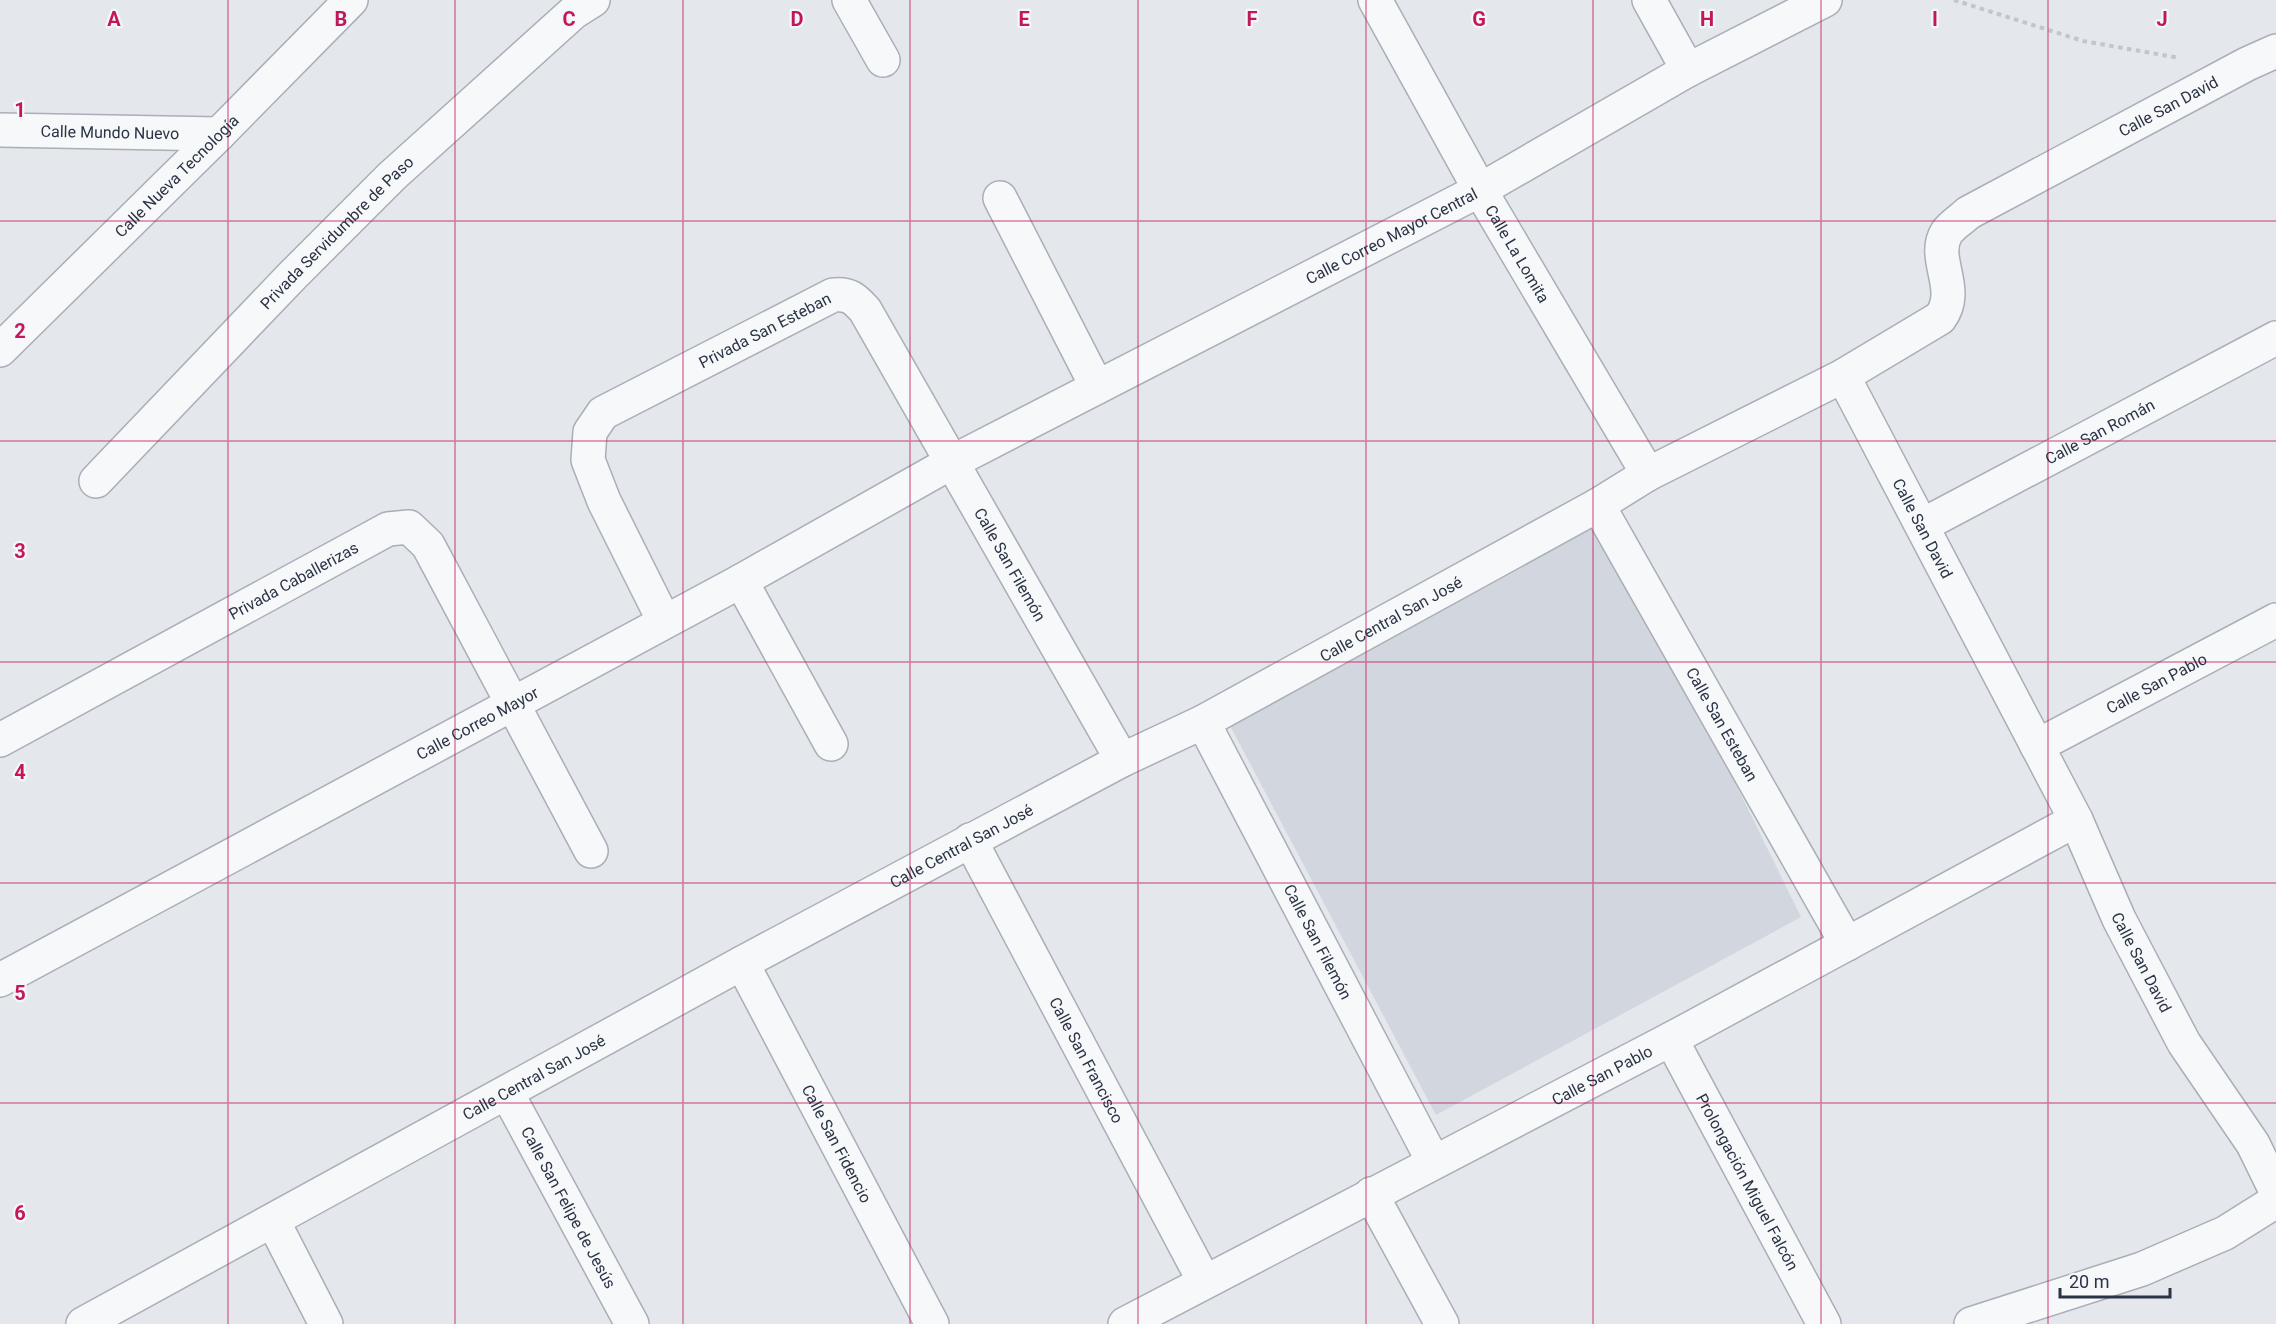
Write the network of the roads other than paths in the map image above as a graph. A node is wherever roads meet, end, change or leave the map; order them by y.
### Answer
1 (351, 0) edge
2 (594, 0) edge
3 (849, 0) edge
4 (1375, 0) edge
5 (1649, 0) edge
6 (1825, 0) edge
7 (2276, 51) edge
8 (883, 60) dead end
9 (1688, 70) junction
10 (0, 130) edge
11 (219, 134) junction
12 (1480, 190) junction
13 (1000, 198) dead end
14 (2276, 338) edge
15 (0, 350) edge
16 (1843, 376) junction
17 (1097, 387) junction
18 (952, 462) junction
19 (1648, 474) junction
20 (96, 481) dead end
21 (1598, 505) junction
22 (1923, 525) junction
23 (741, 581) junction
24 (2276, 620) edge
25 (664, 621) junction
26 (512, 704) junction
27 (1203, 722) junction
28 (0, 740) edge
29 (831, 744) dead end
30 (2037, 746) junction
31 (1122, 760) junction
32 (2076, 820) junction
33 (970, 840) junction
34 (591, 851) dead end
35 (1846, 944) junction
36 (742, 963) junction
37 (0, 980) edge
38 (1671, 1039) junction
39 (507, 1093) junction
40 (1433, 1161) junction
41 (2276, 1191) edge
42 (1371, 1194) junction
43 (2276, 1201) edge
44 (273, 1221) junction
45 (1204, 1281) junction
46 (83, 1324) edge
47 (326, 1324) edge
48 (632, 1324) edge
49 (932, 1324) edge
50 (1125, 1324) edge
51 (1442, 1324) edge
52 (1824, 1324) edge
53 (1971, 1324) edge

1 - 11 street, Calle Nueva Tecnología
2 - 20 street, Privada Servidumbre de Paso
3 - 8 street
4 - 12 street, Calle La Lomita
5 - 9 street
6 - 9 street, Calle Correo Mayor Central
7 - 16 street, Calle San David
9 - 12 street, Calle Correo Mayor Central
10 - 11 street, Calle Mundo Nuevo
11 - 15 street, Calle Nueva Tecnología
12 - 17 street, Calle Correo Mayor Central
12 - 19 street, Calle La Lomita
13 - 17 street
14 - 22 street, Calle San Román
16 - 19 street, Calle Central San José
16 - 22 street, Calle San David
17 - 18 street, Calle Correo Mayor Central
18 - 23 street, Calle Correo Mayor
18 - 25 street, Privada San Esteban
18 - 31 street, Calle San Filemón
19 - 21 street, Calle Central San José
21 - 27 street, Calle Central San José
21 - 35 street, Calle San Esteban
22 - 30 street, Calle San David
23 - 25 street, Calle Correo Mayor
23 - 29 street
24 - 30 street, Calle San Pablo
25 - 26 street, Calle Correo Mayor
26 - 28 street, Privada Caballerizas
26 - 34 street, Privada Caballerizas
26 - 37 street, Calle Correo Mayor
27 - 31 street, Calle Central San José
27 - 40 street, Calle San Filemón
30 - 32 street, Calle San David
31 - 33 street, Calle Central San José
32 - 35 street, Calle San Pablo
32 - 41 street, Calle San David
33 - 36 street, Calle Central San José
33 - 45 street, Calle San Francisco
35 - 38 street, Calle San Pablo
36 - 39 street, Calle Central San José
36 - 49 street, Calle San Fidencio
38 - 40 street, Calle San Pablo
38 - 52 street, Prolongación Miguel Falcón
39 - 44 street, Calle Central San José
39 - 48 street, Calle San Felipe de Jesús
40 - 42 street, Calle San Pablo
42 - 45 street, Calle San Pablo
42 - 51 street
43 - 53 street
44 - 46 street, Calle Central San José
44 - 47 street
45 - 50 street, Calle San Pablo

